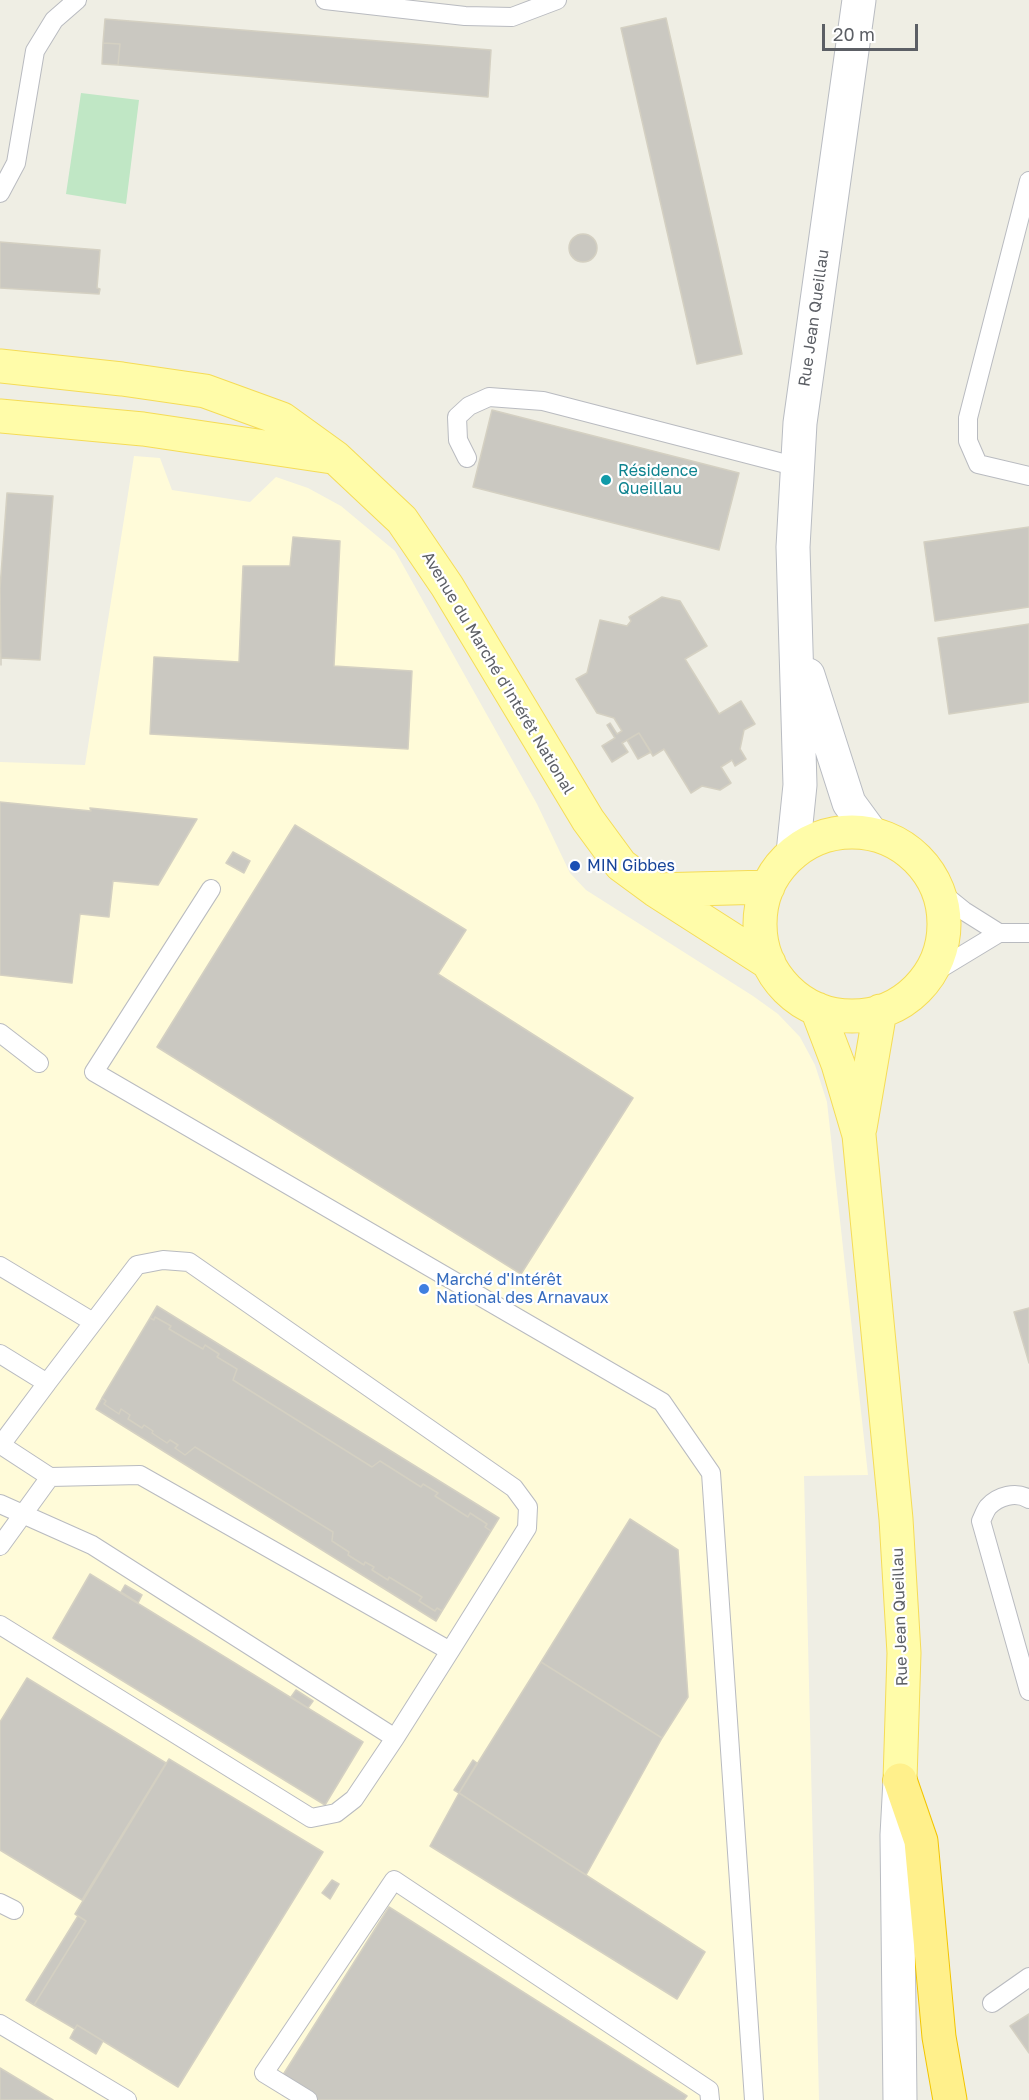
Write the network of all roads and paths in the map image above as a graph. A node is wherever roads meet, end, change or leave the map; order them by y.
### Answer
1 (77, 0) edge
2 (325, 0) edge
3 (557, 0) edge
4 (852, 2) edge
5 (1029, 182) edge
6 (0, 193) edge
7 (0, 366) edge
8 (0, 416) edge
9 (336, 458) junction
10 (467, 458) dead end
11 (798, 466) junction
12 (1029, 476) edge
13 (797, 639) junction
14 (871, 833) junction
15 (793, 853) junction
16 (768, 887) junction
17 (211, 889) dead end
18 (655, 890) junction
19 (938, 890) junction
20 (999, 933) junction
21 (1029, 933) edge
22 (769, 963) junction
23 (928, 976) junction
24 (817, 1009) junction
25 (880, 1011) junction
26 (0, 1033) edge
27 (39, 1063) dead end
28 (859, 1135) junction
29 (0, 1266) edge
30 (93, 1322) junction
31 (0, 1354) edge
32 (47, 1383) junction
33 (0, 1446) edge
34 (50, 1477) junction
35 (1029, 1499) edge
36 (0, 1504) edge
37 (22, 1514) junction
38 (0, 1546) edge
39 (0, 1625) edge
40 (450, 1651) junction
41 (1029, 1691) edge
42 (395, 1738) junction
43 (900, 1780) junction
44 (1029, 1977) edge
45 (992, 2003) dead end
46 (0, 2024) edge
47 (127, 2100) edge
48 (308, 2100) edge
49 (710, 2100) edge
50 (754, 2100) edge
51 (900, 2100) edge
52 (950, 2100) edge

1 - 6 lane
2 - 3 lane
4 - 11 main road, Rue Jean Queillau
5 - 12 lane
7 - 9 main road, Avenue du Marché d'Intérêt National
8 - 9 main road
9 - 18 main road, Avenue du Marché d'Intérêt National
10 - 11 lane
11 - 13 main road, Rue Jean Queillau
13 - 14 main road, Rue Jean Queillau
13 - 15 main road, Rue Jean Queillau
14 - 15 main road
14 - 19 main road
15 - 16 main road
16 - 18 main road
16 - 22 main road
17 - 50 lane
18 - 22 main road, Avenue du Marché d'Intérêt National
19 - 20 lane
19 - 23 main road
20 - 21 lane
20 - 23 lane
22 - 24 main road
23 - 25 main road
24 - 25 main road
24 - 28 main road, Rue Jean Queillau
25 - 28 main road, Rue Jean Queillau
26 - 27 lane
28 - 43 main road, Rue Jean Queillau
29 - 30 lane
30 - 32 lane
30 - 40 lane
31 - 32 lane
32 - 33 lane
33 - 34 lane
34 - 37 lane
34 - 40 lane
35 - 41 lane
36 - 37 lane
37 - 38 lane
37 - 42 lane
39 - 42 lane
40 - 42 lane
43 - 51 main road, Rue Jean Queillau
43 - 52 highway
44 - 45 lane
46 - 47 lane
48 - 49 lane

